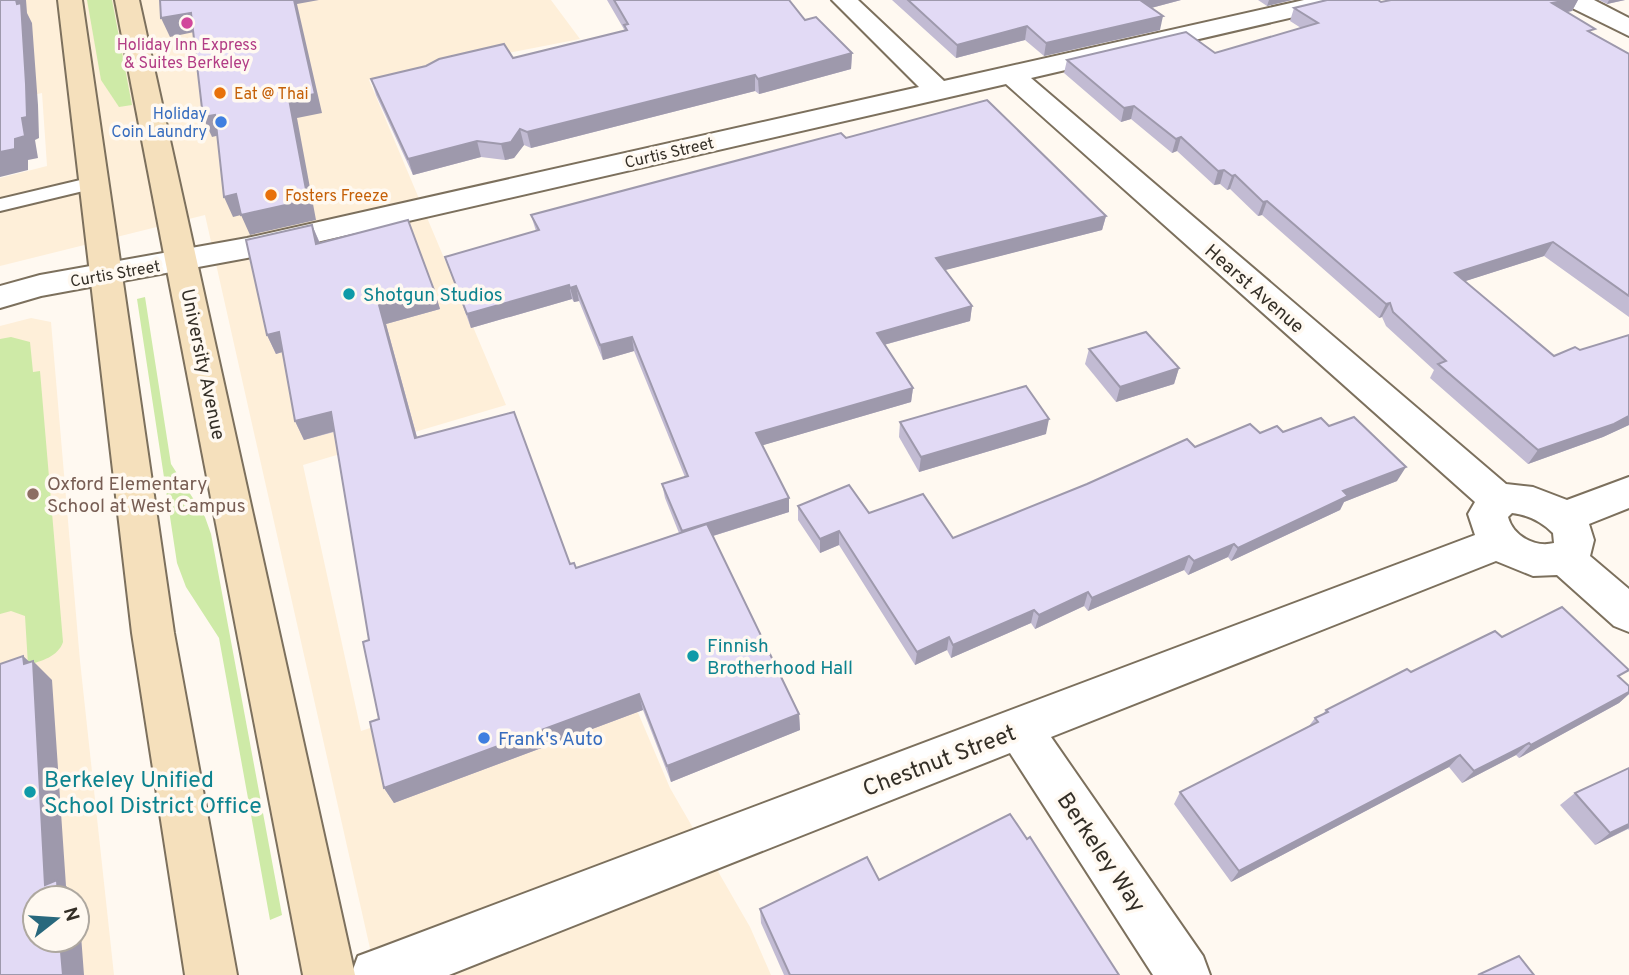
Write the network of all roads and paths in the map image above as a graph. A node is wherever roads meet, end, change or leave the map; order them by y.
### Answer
1 (69, 0) edge
2 (127, 0) edge
3 (844, 0) edge
4 (1337, 0) edge
5 (1575, 0) edge
6 (1629, 28) edge
7 (1012, 75) junction
8 (939, 91) junction
9 (93, 183) junction
10 (0, 205) edge
11 (182, 261) junction
12 (105, 276) junction
13 (0, 297) edge
14 (1629, 492) edge
15 (1563, 517) junction
16 (1500, 521) junction
17 (1565, 558) junction
18 (1629, 614) edge
19 (1020, 729) junction
20 (211, 975) edge
21 (329, 975) edge
22 (377, 975) edge
23 (1184, 975) edge

1 - 9 main road
2 - 11 main road, University Avenue
3 - 8 street
4 - 7 street, Curtis Street
5 - 6 street
7 - 8 street, Curtis Street
7 - 16 street, Hearst Avenue
8 - 11 street, Curtis Street
9 - 10 lane
9 - 12 main road
11 - 12 street, Curtis Street
11 - 21 main road, University Avenue
12 - 13 street, Curtis Street
12 - 20 main road
14 - 15 street
15 - 16 street
15 - 17 street
16 - 17 street
16 - 19 street, Chestnut Street
17 - 18 street
19 - 22 street, Chestnut Street
19 - 23 street, Berkeley Way

